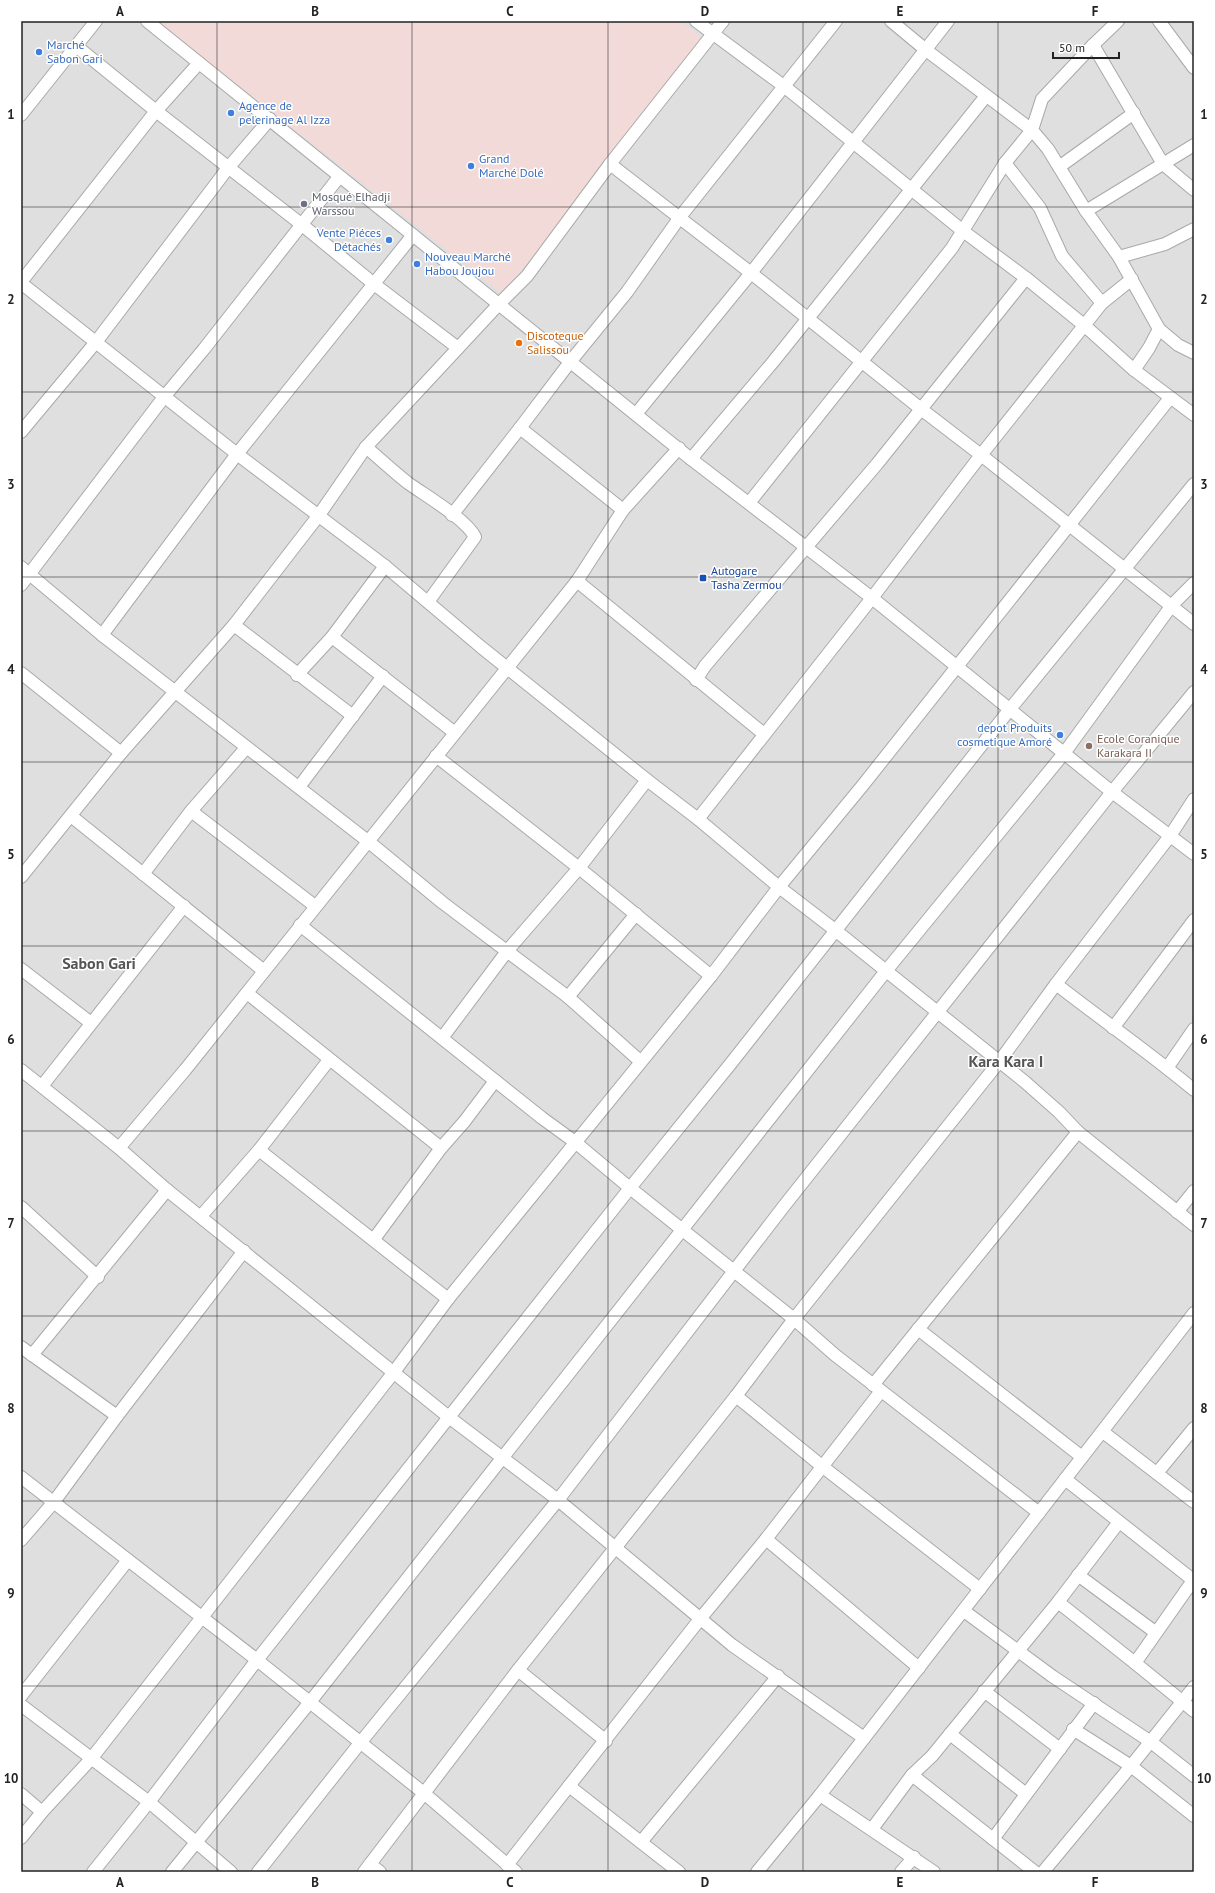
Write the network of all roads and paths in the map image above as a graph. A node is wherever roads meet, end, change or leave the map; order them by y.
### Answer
1 (96, 21) edge
2 (147, 21) edge
3 (696, 21) edge
4 (723, 21) edge
5 (836, 21) edge
6 (891, 21) edge
7 (948, 21) edge
8 (1118, 21) edge
9 (1159, 21) edge
10 (713, 34) junction
11 (1093, 45) junction
12 (76, 46) junction
13 (926, 50) junction
14 (199, 63) junction
15 (1194, 68) edge
16 (785, 87) junction
17 (986, 96) junction
18 (156, 112) junction
19 (1134, 113) junction
20 (21, 115) edge
21 (270, 119) junction
22 (1032, 130) junction
23 (854, 142) junction
24 (1194, 145) edge
25 (1005, 163) junction
26 (610, 164) junction
27 (1163, 164) junction
28 (1059, 167) junction
29 (228, 168) junction
30 (338, 177) junction
31 (911, 189) junction
32 (1194, 190) edge
33 (1086, 211) junction
34 (680, 217) junction
35 (301, 224) junction
36 (1194, 229) edge
37 (963, 231) junction
38 (413, 235) junction
39 (1119, 257) junction
40 (751, 273) junction
41 (1026, 278) junction
42 (1132, 279) junction
43 (21, 282) edge
44 (374, 284) junction
45 (1102, 303) junction
46 (498, 304) junction
47 (808, 318) junction
48 (1085, 326) junction
49 (1159, 329) junction
50 (96, 342) junction
51 (458, 348) junction
52 (1194, 353) edge
53 (570, 362) junction
54 (862, 362) junction
55 (1134, 370) junction
56 (164, 397) junction
57 (1170, 398) junction
58 (921, 410) junction
59 (636, 414) junction
60 (1194, 415) edge
61 (520, 428) junction
62 (21, 432) edge
63 (366, 447) junction
64 (679, 448) junction
65 (237, 454) junction
66 (981, 455) junction
67 (691, 458) junction
68 (1194, 484) edge
69 (749, 503) junction
70 (623, 510) junction
71 (319, 515) junction
72 (452, 515) junction
73 (1070, 526) junction
74 (806, 549) junction
75 (385, 566) junction
76 (1125, 568) junction
77 (26, 571) edge
78 (577, 581) junction
79 (1194, 582) edge
80 (21, 585) edge
81 (872, 598) junction
82 (428, 602) junction
83 (1172, 606) junction
84 (1194, 624) edge
85 (234, 625) junction
86 (102, 635) junction
87 (332, 638) junction
88 (957, 666) junction
89 (507, 668) junction
90 (21, 673) edge
91 (297, 675) junction
92 (383, 676) junction
93 (696, 680) junction
94 (176, 691) junction
95 (1194, 692) edge
96 (1010, 708) junction
97 (353, 716) junction
98 (455, 733) junction
99 (764, 734) junction
100 (246, 748) junction
101 (1065, 752) junction
102 (121, 753) junction
103 (436, 756) junction
104 (647, 780) junction
105 (299, 788) junction
106 (1112, 792) junction
107 (1194, 799) edge
108 (191, 811) junction
109 (71, 816) junction
110 (698, 819) junction
111 (1170, 836) junction
112 (369, 842) junction
113 (1194, 854) edge
114 (579, 868) junction
115 (143, 874) junction
116 (21, 877) edge
117 (778, 887) junction
118 (184, 906) junction
119 (315, 906) junction
120 (636, 914) junction
121 (1194, 920) edge
122 (300, 925) junction
123 (835, 930) junction
124 (508, 950) junction
125 (21, 969) edge
126 (264, 971) junction
127 (886, 971) junction
128 (711, 976) junction
129 (1056, 984) junction
130 (247, 993) junction
131 (568, 997) junction
132 (939, 1013) junction
133 (91, 1023) junction
134 (1113, 1028) junction
135 (1194, 1029) edge
136 (442, 1038) junction
137 (329, 1060) junction
138 (640, 1061) junction
139 (999, 1062) junction
140 (1168, 1068) junction
141 (21, 1070) edge
142 (495, 1081) junction
143 (42, 1086) junction
144 (1194, 1090) edge
145 (1078, 1132) junction
146 (575, 1142) junction
147 (119, 1148) junction
148 (441, 1148) junction
149 (259, 1150) junction
150 (630, 1188) junction
151 (168, 1190) junction
152 (1194, 1191) edge
153 (21, 1207) edge
154 (1177, 1212) junction
155 (201, 1216) junction
156 (1194, 1225) edge
157 (682, 1230) junction
158 (374, 1239) junction
159 (244, 1251) junction
160 (734, 1271) junction
161 (98, 1276) junction
162 (448, 1299) junction
163 (1194, 1313) edge
164 (794, 1319) junction
165 (918, 1329) junction
166 (21, 1347) edge
167 (32, 1355) junction
168 (394, 1372) junction
169 (877, 1388) junction
170 (736, 1396) junction
171 (117, 1416) junction
172 (450, 1418) junction
173 (1194, 1428) edge
174 (1103, 1432) junction
175 (1082, 1457) junction
176 (501, 1458) junction
177 (823, 1467) junction
178 (1157, 1473) junction
179 (21, 1477) edge
180 (1065, 1479) junction
181 (558, 1500) junction
182 (1194, 1502) edge
183 (53, 1503) junction
184 (1039, 1513) junction
185 (1119, 1522) junction
186 (766, 1539) junction
187 (21, 1540) edge
188 (614, 1548) junction
189 (128, 1560) junction
190 (1078, 1575) junction
191 (1194, 1580) edge
192 (980, 1589) junction
193 (1058, 1602) junction
194 (964, 1611) junction
195 (202, 1617) junction
196 (700, 1619) junction
197 (1155, 1632) junction
198 (1018, 1650) junction
199 (257, 1660) junction
200 (1135, 1663) junction
201 (919, 1668) junction
202 (518, 1670) junction
203 (778, 1676) junction
204 (1194, 1687) edge
205 (984, 1691) junction
206 (21, 1696) edge
207 (310, 1702) junction
208 (1182, 1702) junction
209 (1094, 1703) junction
210 (21, 1705) edge
211 (1194, 1711) edge
212 (1073, 1729) junction
213 (950, 1734) junction
214 (864, 1738) junction
215 (606, 1741) junction
216 (1151, 1742) junction
217 (360, 1743) junction
218 (1060, 1749) junction
219 (91, 1759) junction
220 (1131, 1766) junction
221 (912, 1775) junction
222 (1194, 1776) edge
223 (569, 1786) junction
224 (21, 1794) edge
225 (425, 1794) junction
226 (1026, 1794) junction
227 (820, 1795) junction
228 (149, 1802) junction
229 (42, 1812) junction
230 (1194, 1816) edge
231 (872, 1829) junction
232 (21, 1838) edge
233 (993, 1839) junction
234 (197, 1841) junction
235 (641, 1842) junction
236 (914, 1857) junction
237 (367, 1868) edge
238 (511, 1869) edge
239 (92, 1872) edge
240 (172, 1872) edge
241 (231, 1872) edge
242 (258, 1872) edge
243 (380, 1872) edge
244 (679, 1872) edge
245 (757, 1872) edge
246 (902, 1872) edge
247 (934, 1872) edge
248 (1035, 1872) edge
249 (1044, 1872) edge

1 - 12 street
2 - 14 street
3 - 10 street
4 - 10 street
5 - 16 street
6 - 13 street
7 - 13 street
8 - 11 street
9 - 15 street
10 - 16 street
10 - 26 street
11 - 19 street
11 - 22 street
12 - 18 street
12 - 20 street
13 - 17 street
13 - 23 street
14 - 18 street
14 - 21 street
16 - 23 street
16 - 34 street
17 - 22 street
17 - 31 street
18 - 29 street
18 - 43 street
19 - 27 street
19 - 28 street
21 - 29 street
21 - 30 street
22 - 25 street
22 - 28 street
23 - 31 street
23 - 40 street
24 - 27 street
25 - 37 street
25 - 45 street
26 - 34 street
26 - 46 street
27 - 32 street
27 - 33 street
28 - 33 street
29 - 35 street
29 - 50 street
30 - 35 street
30 - 38 street
31 - 37 street
31 - 47 street
33 - 39 street
34 - 40 street
34 - 53 street
35 - 44 street
35 - 56 street
36 - 39 street
37 - 41 street
37 - 54 street
38 - 44 street
38 - 46 street
39 - 42 street
40 - 47 street
40 - 59 street
41 - 48 street
41 - 58 street
42 - 45 street
42 - 49 street
43 - 50 street
44 - 51 street
44 - 65 street
45 - 48 street
46 - 51 street
46 - 53 street
47 - 54 street
47 - 67 street
48 - 55 street
48 - 66 street
49 - 52 street
49 - 55 street
50 - 56 street
50 - 62 street
51 - 63 street
53 - 59 street
53 - 61 street
54 - 58 street
54 - 69 street
55 - 57 street
56 - 65 street
56 - 77 street
57 - 60 street
57 - 73 street
58 - 66 street
58 - 74 street
59 - 64 street
61 - 70 street
61 - 72 street
63 - 71 street
63 - 72 street
64 - 67 street
64 - 70 street
65 - 71 street
65 - 86 street
66 - 73 street
66 - 81 street
67 - 69 street
68 - 76 street
69 - 74 street
70 - 78 street
71 - 75 street
71 - 85 street
72 - 82 street
73 - 76 street
73 - 88 street
74 - 81 street
74 - 93 street
75 - 82 street
75 - 87 street
76 - 83 street
76 - 96 street
77 - 80 street
77 - 86 street
78 - 89 street
78 - 93 street
79 - 83 street
81 - 88 street
81 - 99 street
82 - 89 street
83 - 84 street
83 - 101 street
85 - 91 street
85 - 94 street
86 - 94 street
87 - 91 street
87 - 92 street
88 - 96 street
88 - 117 street
89 - 98 street
89 - 104 street
90 - 102 street
91 - 97 street
92 - 97 street
92 - 98 street
93 - 99 street
94 - 100 street
94 - 102 street
95 - 106 street
96 - 101 street
96 - 123 street
97 - 105 street
98 - 103 street
99 - 110 street
100 - 105 street
100 - 108 street
101 - 106 street
101 - 127 street
102 - 109 street
103 - 112 street
103 - 114 street
104 - 110 street
104 - 114 street
105 - 112 street
106 - 111 street
106 - 132 street
107 - 111 street
108 - 115 street
108 - 119 street
109 - 115 street
109 - 116 street
110 - 117 street
111 - 113 street
111 - 129 street
112 - 119 street
112 - 124 street
114 - 120 street
114 - 124 street
115 - 118 street
117 - 123 street
117 - 128 street
118 - 126 street
118 - 133 street
119 - 122 street
120 - 128 street
120 - 131 street
121 - 134 street
122 - 126 street
122 - 136 street
123 - 127 street
123 - 150 street
124 - 131 street
124 - 136 street
125 - 133 street
126 - 130 street
127 - 132 street
127 - 157 street
128 - 138 street
129 - 134 street
129 - 139 street
130 - 137 street
130 - 147 street
131 - 138 street
132 - 139 street
132 - 160 street
133 - 143 street
134 - 140 street
135 - 140 street
136 - 142 street
137 - 148 street
137 - 149 street
138 - 146 street
139 - 145 street
139 - 164 street
140 - 144 street
141 - 143 street
142 - 146 street
142 - 148 street
143 - 147 street
145 - 154 street
145 - 165 street
146 - 150 street
146 - 162 street
147 - 151 street
148 - 158 street
149 - 155 street
149 - 158 street
150 - 157 street
150 - 172 street
151 - 155 street
151 - 161 street
152 - 154 street
153 - 161 street
154 - 156 street
155 - 159 street
157 - 160 street
157 - 176 street
158 - 162 street
159 - 168 street
159 - 171 street
160 - 164 street
160 - 181 street
161 - 167 street
162 - 168 street
163 - 174 street
164 - 169 street
164 - 170 street
165 - 169 street
165 - 175 street
166 - 167 street
167 - 171 street
168 - 172 street
168 - 195 street
169 - 177 street
169 - 184 street
170 - 177 street
170 - 188 street
171 - 183 street
172 - 176 street
172 - 199 street
173 - 178 street
174 - 175 street
174 - 178 street
175 - 180 street
176 - 181 street
176 - 207 street
177 - 186 street
177 - 192 street
178 - 182 street
179 - 183 street
180 - 184 street
180 - 185 street
181 - 188 street
181 - 217 street
183 - 187 street
183 - 189 street
184 - 192 street
185 - 190 street
185 - 191 street
186 - 196 street
186 - 201 street
188 - 196 street
188 - 202 street
189 - 195 street
189 - 206 street
190 - 193 street
190 - 197 street
191 - 197 street
192 - 194 street
193 - 198 street
193 - 200 street
194 - 198 street
194 - 201 street
195 - 199 street
195 - 219 street
196 - 203 street
196 - 215 street
197 - 200 street
198 - 205 street
198 - 209 street
199 - 207 street
199 - 228 street
200 - 208 street
201 - 214 street
202 - 215 street
202 - 225 street
203 - 214 street
203 - 235 street
204 - 208 street
205 - 213 street
205 - 218 street
207 - 217 street
207 - 234 street
208 - 211 street
208 - 216 street
209 - 212 street
209 - 216 street
210 - 219 street
212 - 218 street
212 - 220 street
213 - 221 street
213 - 226 street
214 - 227 street
215 - 223 street
216 - 220 street
216 - 222 street
217 - 225 street
217 - 242 street
218 - 226 street
219 - 228 street
219 - 229 street
220 - 230 street
220 - 249 street
221 - 231 street
221 - 233 street
223 - 235 street
223 - 238 street
224 - 229 street
225 - 237 street
225 - 238 street
226 - 233 street
227 - 231 street
227 - 245 street
228 - 234 street
228 - 239 street
229 - 232 street
231 - 236 street
233 - 248 street
234 - 240 street
234 - 241 street
235 - 244 street
236 - 246 street
236 - 247 street
237 - 243 street

